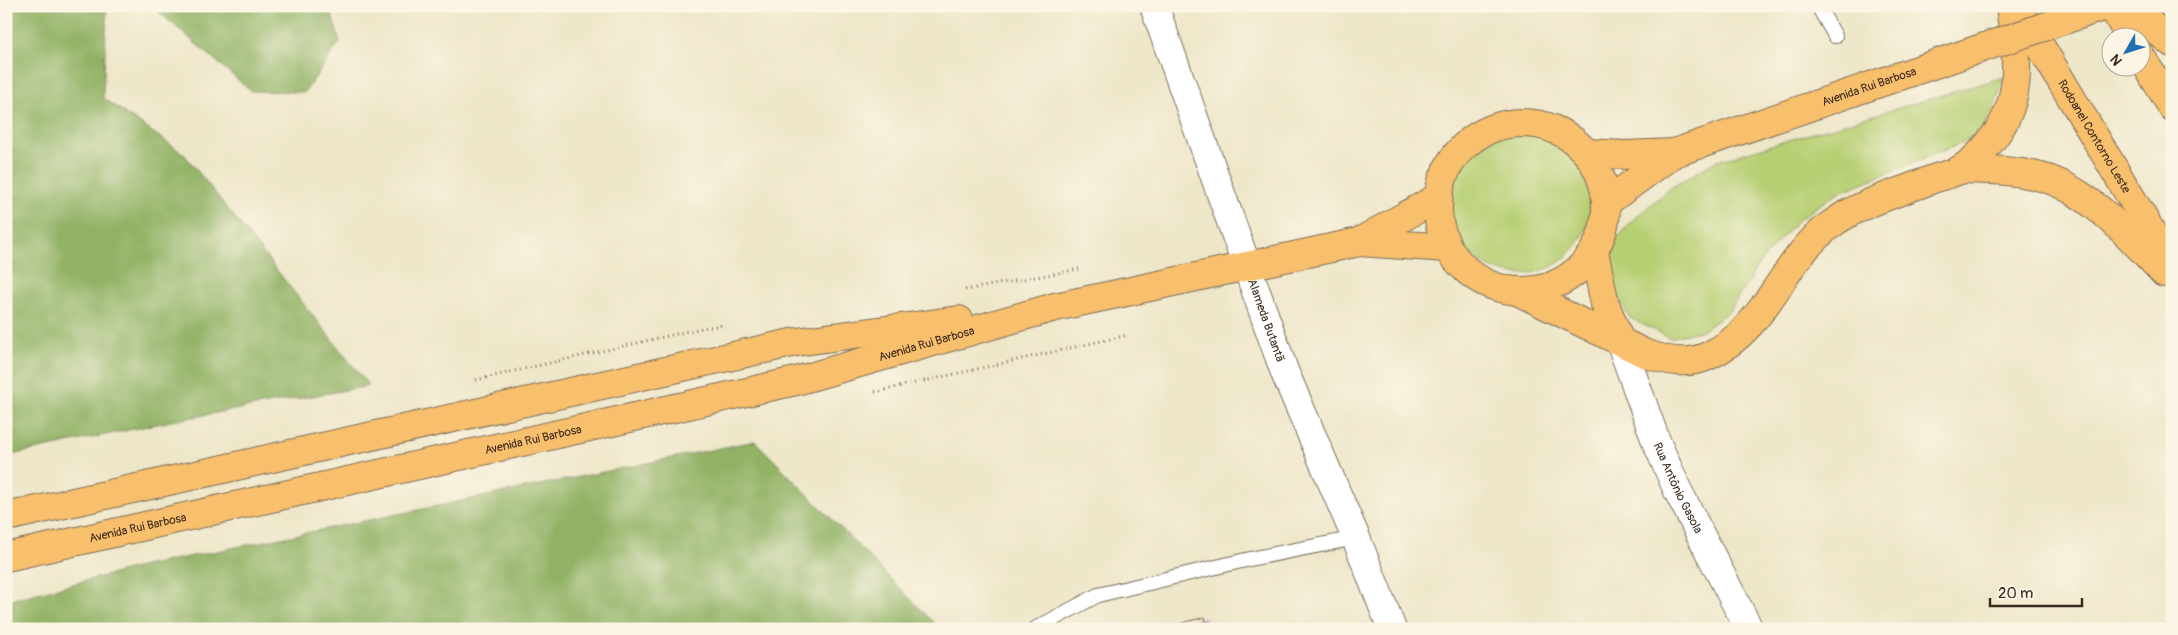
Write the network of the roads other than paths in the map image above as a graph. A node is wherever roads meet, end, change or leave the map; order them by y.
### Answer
1 (1154, 6) edge
2 (1818, 6) edge
3 (2010, 6) edge
4 (2017, 6) edge
5 (2105, 6) edge
6 (2112, 6) edge
7 (2135, 6) edge
8 (2124, 28) edge
9 (1835, 36) dead end
10 (2172, 43) edge
11 (2150, 71) edge
12 (2172, 107) edge
13 (1588, 153) junction
14 (1674, 153) junction
15 (1961, 169) junction
16 (1437, 198) junction
17 (1607, 202) junction
18 (1359, 242) junction
19 (1448, 248) junction
20 (1594, 251) junction
21 (1246, 266) junction
22 (2172, 266) edge
23 (2172, 281) edge
24 (1518, 292) junction
25 (1055, 307) junction
26 (1620, 341) junction
27 (6, 517) edge
28 (1356, 538) junction
29 (6, 557) edge
30 (1035, 629) edge
31 (1392, 629) edge
32 (1749, 629) edge

1 - 21 street, Alameda Butantã
2 - 9 lane
3 - 15 main road
4 - 22 main road, Rodoanel Contorno Leste
5 - 14 main road, Avenida Rui Barbosa, bridge
6 - 8 main road
7 - 10 main road
11 - 12 main road
13 - 14 main road, Avenida Rui Barbosa
13 - 16 main road
13 - 17 main road
14 - 17 main road, Avenida Rui Barbosa
15 - 23 main road
15 - 26 main road
16 - 18 main road, Avenida Rui Barbosa
16 - 19 main road
17 - 20 main road
18 - 19 main road, Avenida Rui Barbosa
18 - 21 main road, Avenida Rui Barbosa
19 - 24 main road
20 - 24 main road
20 - 26 main road
21 - 25 main road, Avenida Rui Barbosa
21 - 28 street, Alameda Butantã
24 - 26 main road
25 - 27 main road, Avenida Rui Barbosa
25 - 29 main road, Avenida Rui Barbosa
26 - 32 street, Rua Antônio Gasola
28 - 30 lane
28 - 31 street, Alameda Butantã

